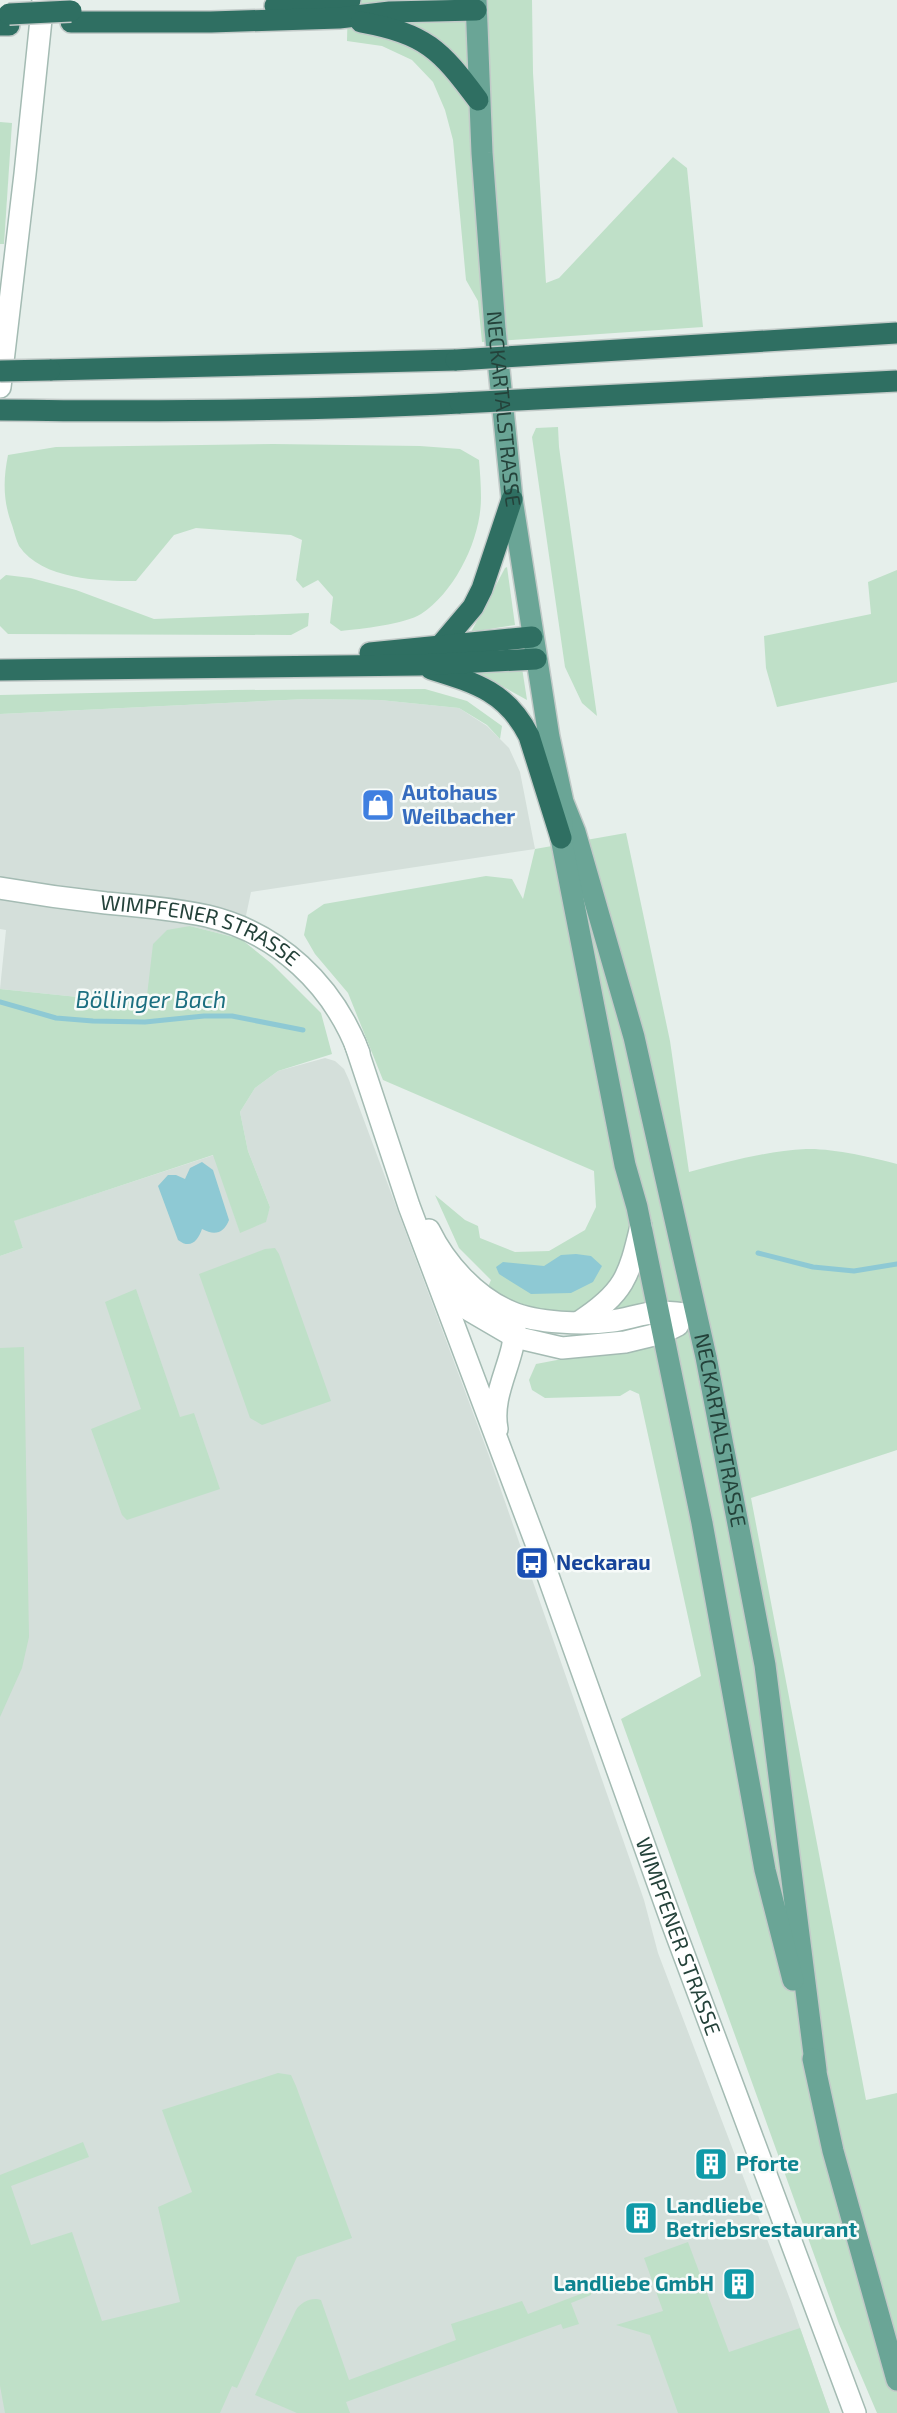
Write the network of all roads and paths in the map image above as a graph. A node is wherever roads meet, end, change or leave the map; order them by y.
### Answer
1 (43, 0) edge
2 (476, 5) edge
3 (344, 9) edge
4 (4, 20) edge
5 (478, 100) junction
6 (897, 333) edge
7 (0, 371) edge
8 (897, 382) edge
9 (0, 387) edge
10 (0, 410) edge
11 (512, 499) junction
12 (532, 636) junction
13 (440, 646) junction
14 (0, 657) edge
15 (536, 659) junction
16 (419, 665) junction
17 (0, 670) edge
18 (563, 802) junction
19 (561, 838) junction
20 (0, 888) edge
21 (355, 1043) junction
22 (639, 1217) junction
23 (434, 1274) junction
24 (511, 1312) junction
25 (696, 1315) junction
26 (579, 1322) junction
27 (660, 1323) junction
28 (515, 1337) junction
29 (503, 1460) junction
30 (816, 2070) junction
31 (897, 2380) edge
32 (855, 2413) edge

1 - 9 street
2 - 3 highway
2 - 5 main road, NECKARTALSTRASSE
3 - 4 highway, bridge
3 - 5 highway
5 - 11 main road, NECKARTALSTRASSE
6 - 7 highway, bridge
8 - 10 highway, bridge
11 - 12 main road, NECKARTALSTRASSE
11 - 13 highway
12 - 13 highway
12 - 15 main road, NECKARTALSTRASSE
13 - 14 highway
15 - 16 highway
15 - 18 main road, NECKARTALSTRASSE
16 - 17 highway
16 - 19 highway
18 - 19 main road, NECKARTALSTRASSE
18 - 25 main road, NECKARTALSTRASSE
19 - 22 main road, NECKARTALSTRASSE
20 - 21 street, WIMPFENER STRASSE
21 - 23 street, WIMPFENER STRASSE
21 - 24 street, WIMPFENER STRASSE
22 - 26 street
22 - 27 main road, NECKARTALSTRASSE
23 - 28 street, WIMPFENER STRASSE
23 - 29 street, WIMPFENER STRASSE
24 - 26 street
24 - 28 street, WIMPFENER STRASSE
25 - 27 street, WIMPFENER STRASSE
25 - 30 main road, NECKARTALSTRASSE
26 - 27 street
27 - 28 street, WIMPFENER STRASSE
27 - 30 main road, NECKARTALSTRASSE
28 - 29 street, WIMPFENER STRASSE
29 - 32 street, WIMPFENER STRASSE
30 - 31 main road, NECKARTALSTRASSE

